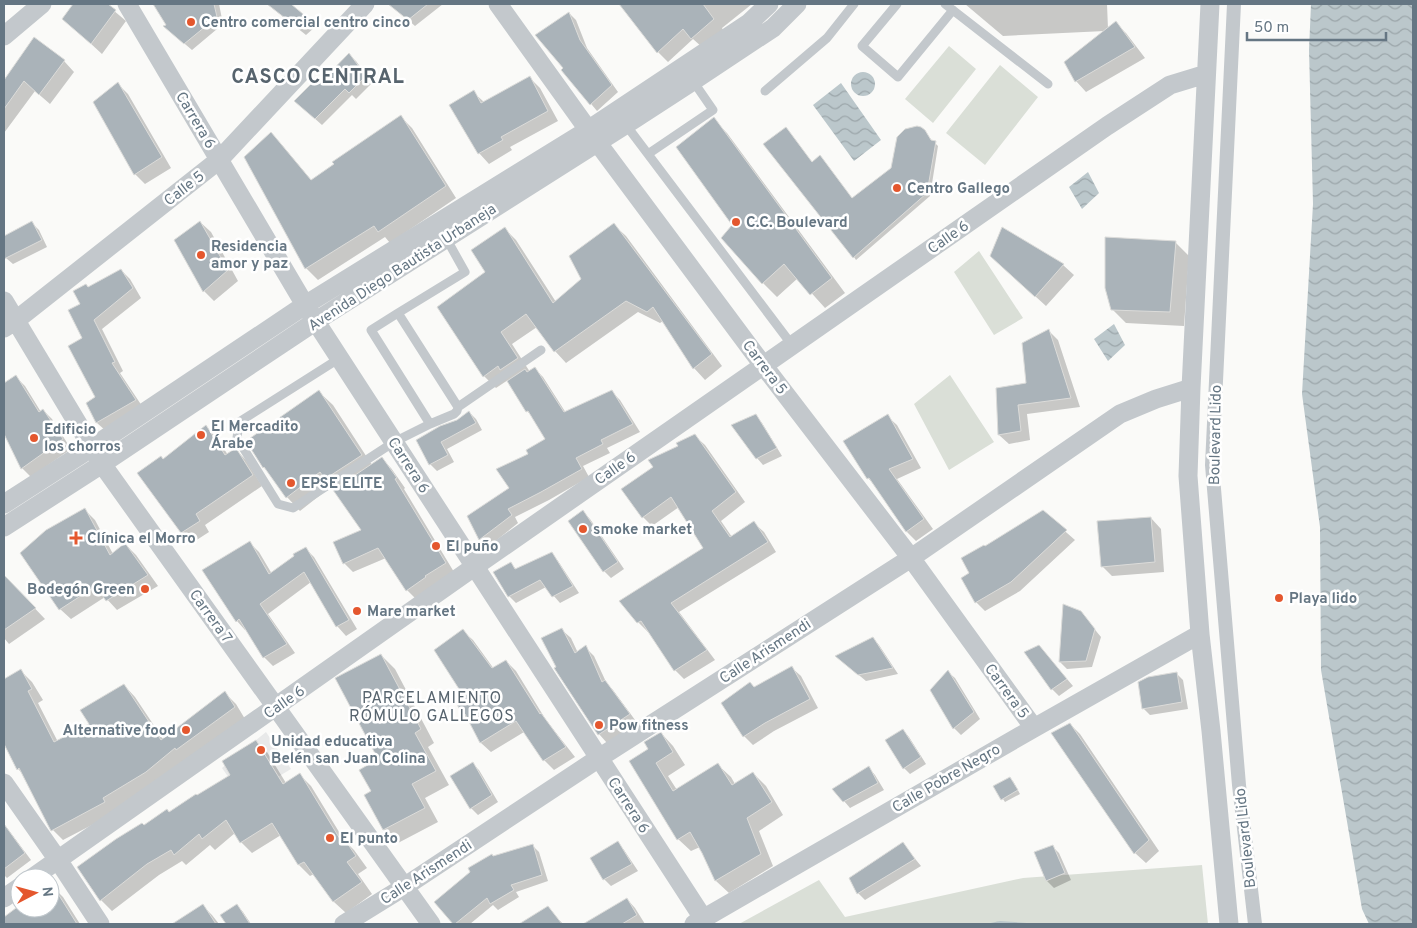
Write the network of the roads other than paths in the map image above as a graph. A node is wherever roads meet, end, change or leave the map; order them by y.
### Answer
1 (42, 4) edge
2 (127, 4) edge
3 (364, 4) edge
4 (498, 4) edge
5 (769, 4) edge
6 (797, 4) edge
7 (854, 4) edge
8 (897, 4) edge
9 (945, 4) edge
10 (1210, 4) edge
11 (1234, 4) edge
12 (953, 10) junction
13 (4, 36) edge
14 (1206, 74) junction
15 (693, 81) junction
16 (1048, 84) dead end
17 (765, 91) dead end
18 (626, 125) junction
19 (593, 136) junction
20 (648, 154) junction
21 (219, 160) junction
22 (446, 238) junction
23 (4, 301) edge
24 (305, 305) junction
25 (398, 313) junction
26 (316, 321) junction
27 (10, 324) edge
28 (792, 345) junction
29 (541, 350) dead end
30 (340, 358) junction
31 (763, 365) junction
32 (1191, 388) junction
33 (458, 407) junction
34 (430, 424) junction
35 (394, 442) junction
36 (91, 448) junction
37 (102, 464) junction
38 (4, 504) edge
39 (4, 527) edge
40 (911, 558) junction
41 (474, 566) junction
42 (1200, 634) junction
43 (276, 707) junction
44 (1034, 728) junction
45 (599, 758) junction
46 (4, 783) edge
47 (58, 860) junction
48 (46, 868) edge
49 (404, 887) junction
50 (699, 921) edge
51 (100, 924) edge
52 (344, 924) edge
53 (431, 924) edge
54 (1229, 924) edge
55 (1255, 924) edge

1 - 13 street
2 - 21 street, Carrera 6
3 - 21 street, Calle 5
4 - 19 street, Carrera 5
5 - 19 street, Avenida Diego Bautista Urbaneja
6 - 15 street, Avenida Diego Bautista Urbaneja
7 - 17 lane
8 - 12 lane
9 - 12 lane
10 - 14 street, Boulevard Lido
11 - 55 street, Boulevard Lido
12 - 16 lane
14 - 28 street, Calle 6
14 - 32 street, Boulevard Lido
15 - 18 street, Avenida Diego Bautista Urbaneja
15 - 20 lane
18 - 19 street, Avenida Diego Bautista Urbaneja
18 - 20 lane
19 - 22 street, Avenida Diego Bautista Urbaneja
19 - 24 street, Avenida Diego Bautista Urbaneja
19 - 31 street, Carrera 5
20 - 28 lane
21 - 24 street, Carrera 6
21 - 27 street, Calle 5
22 - 25 lane
22 - 26 street, Avenida Diego Bautista Urbaneja
23 - 27 street, Carrera 7
24 - 26 street, Carrera 6
24 - 36 street, Avenida Diego Bautista Urbaneja
25 - 33 lane
25 - 34 lane
26 - 30 street, Carrera 6
26 - 37 street, Avenida Diego Bautista Urbaneja
27 - 36 street, Carrera 7
28 - 31 street, Calle 6
29 - 33 lane
30 - 35 street, Carrera 6
30 - 35 lane
31 - 40 street, Carrera 5
31 - 41 street, Calle 6
32 - 40 street, Calle Arismendi
32 - 42 street, Boulevard Lido
33 - 34 lane
34 - 35 lane
35 - 41 street, Carrera 6
36 - 37 street, Carrera 7
36 - 38 street, Avenida Diego Bautista Urbaneja
37 - 39 street, Avenida Diego Bautista Urbaneja
37 - 43 street, Carrera 7
40 - 44 street, Carrera 5
40 - 45 street, Calle Arismendi
41 - 43 street, Calle 6
41 - 45 street, Carrera 6
42 - 44 street, Calle Pobre Negro
42 - 54 street, Boulevard Lido
43 - 47 street, Calle 6
43 - 49 street, Carrera 7
44 - 50 street, Calle Pobre Negro
45 - 49 street, Calle Arismendi
45 - 50 street, Carrera 6
46 - 47 street
47 - 48 street, Calle 6
47 - 51 street
49 - 52 street, Calle Arismendi
49 - 53 street, Carrera 7

